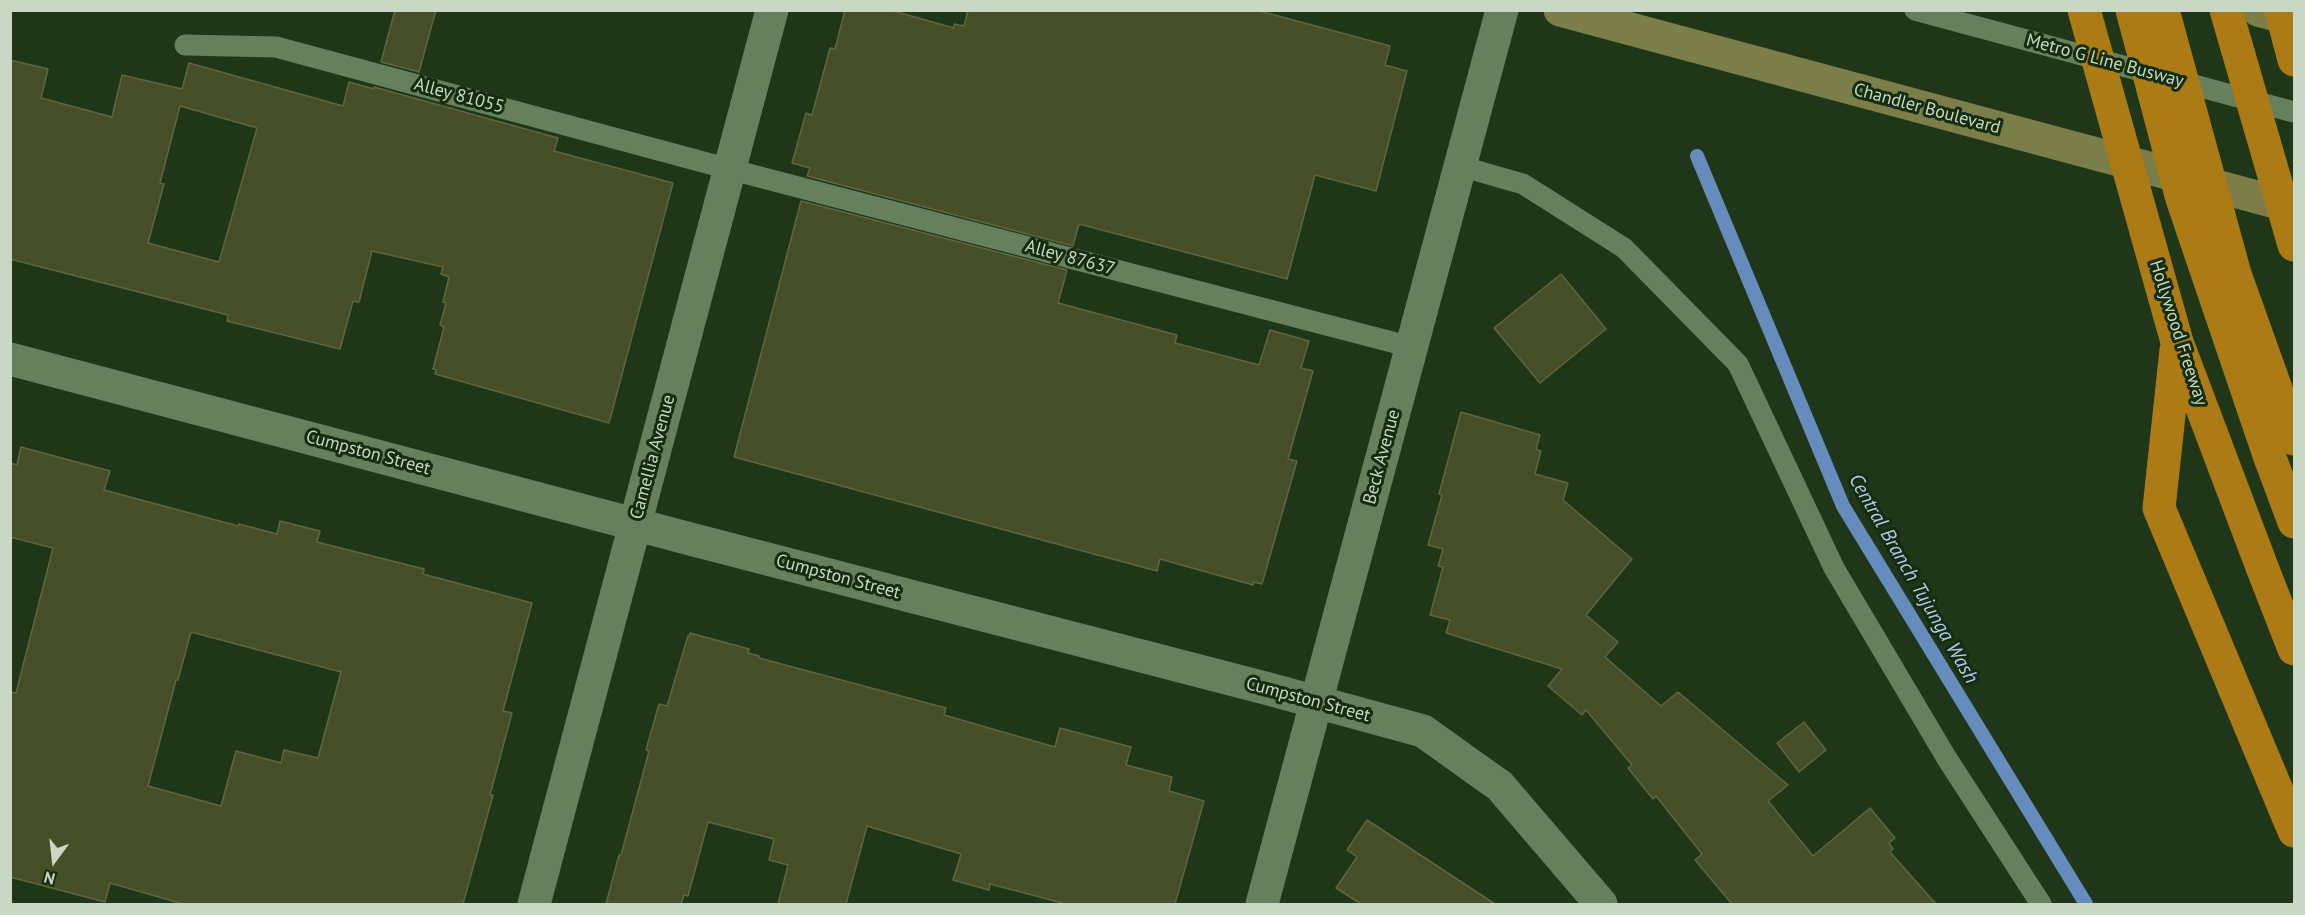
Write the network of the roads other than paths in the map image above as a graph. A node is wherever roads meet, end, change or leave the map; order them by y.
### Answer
1 (772, 10) edge
2 (1502, 10) edge
3 (1560, 10) edge
4 (1916, 10) edge
5 (2084, 10) edge
6 (2132, 10) edge
7 (2163, 10) edge
8 (2226, 10) edge
9 (2258, 10) edge
10 (2281, 10) edge
11 (2295, 20) edge
12 (185, 45) dead end
13 (2295, 60) edge
14 (2295, 112) edge
15 (1460, 166) junction
16 (729, 169) junction
17 (2295, 207) edge
18 (2295, 245) edge
19 (2177, 342) junction
20 (1411, 347) junction
21 (10, 359) edge
22 (2295, 439) edge
23 (2295, 522) edge
24 (635, 523) junction
25 (2295, 649) edge
26 (1318, 702) junction
27 (2295, 831) edge
28 (534, 904) edge
29 (1262, 904) edge
30 (1601, 904) edge
31 (2041, 904) edge

1 - 16 street, Camellia Avenue
2 - 15 street, Beck Avenue
3 - 17 street, Chandler Boulevard
4 - 14 lane, Metro G Line Busway
5 - 19 highway, Hollywood Freeway
6 - 23 highway
7 - 22 highway
8 - 18 highway
9 - 11 street
10 - 13 highway
12 - 16 lane, Alley 81055
15 - 20 street, Beck Avenue
15 - 31 lane
16 - 20 lane, Alley 87637
16 - 24 street, Camellia Avenue
19 - 25 highway, Hollywood Freeway
19 - 27 highway
20 - 26 street, Beck Avenue
21 - 24 street, Cumpston Street
24 - 26 street, Cumpston Street
24 - 28 street, Camellia Avenue
26 - 29 street, Beck Avenue
26 - 30 street, Cumpston Street

